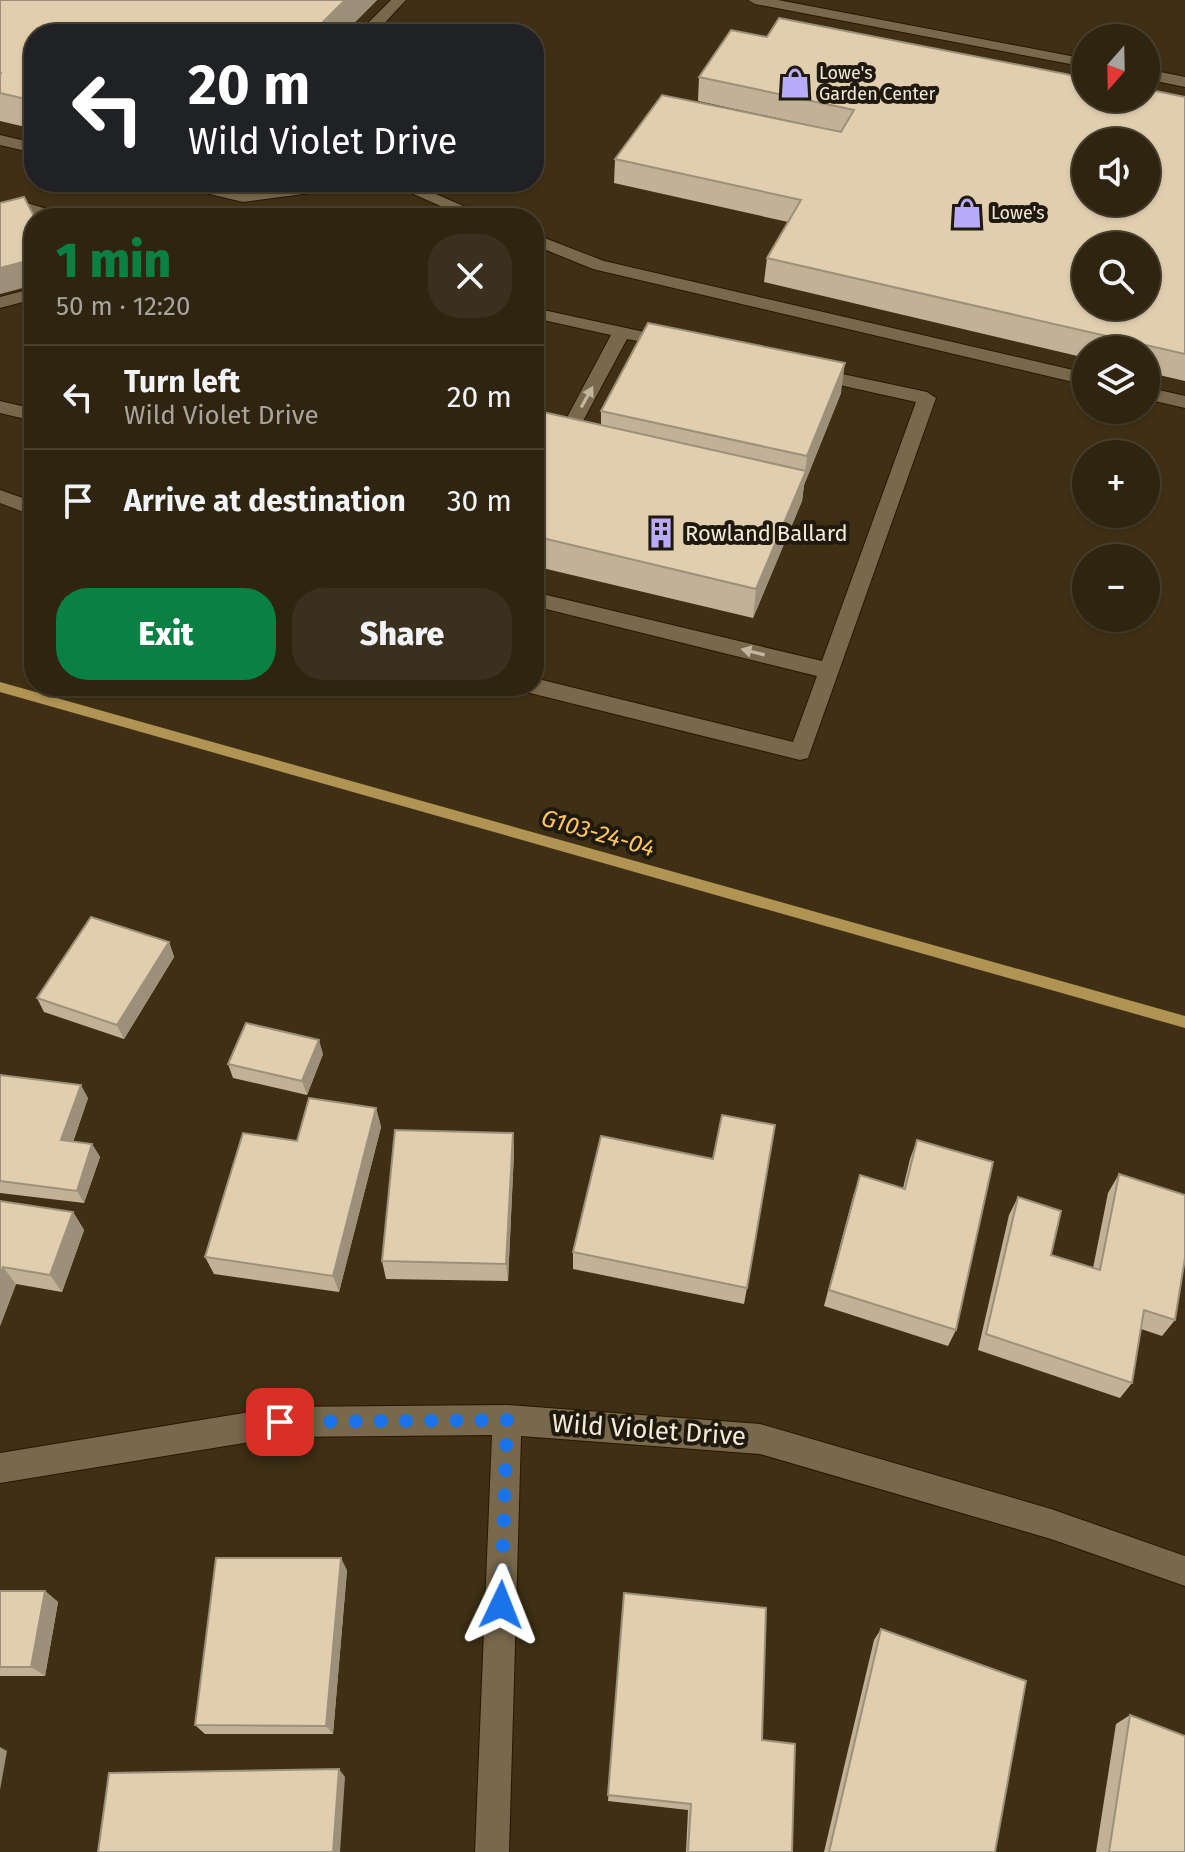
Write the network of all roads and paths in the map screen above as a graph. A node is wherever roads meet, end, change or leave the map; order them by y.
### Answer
1 (399, 0) edge
2 (755, 0) edge
3 (799, 4) edge
4 (375, 24) edge
5 (1072, 60) edge
6 (1160, 77) edge
7 (1185, 82) edge
8 (0, 140) edge
9 (24, 146) edge
10 (221, 192) edge
11 (281, 192) edge
12 (419, 192) edge
13 (243, 197) junction
14 (238, 208) edge
15 (458, 208) edge
16 (24, 209) edge
17 (0, 216) edge
18 (544, 243) edge
19 (24, 296) edge
20 (0, 303) edge
21 (544, 315) edge
22 (622, 332) junction
23 (698, 349) edge
24 (790, 368) edge
25 (1072, 376) edge
26 (1160, 396) edge
27 (1185, 402) edge
28 (0, 407) edge
29 (24, 413) edge
30 (544, 424) edge
31 (0, 496) edge
32 (24, 505) edge
33 (544, 601) edge
34 (829, 671) junction
35 (544, 688) edge
36 (507, 1420) junction
37 (0, 1468) edge
38 (1185, 1571) edge
39 (492, 1852) edge

1 - 4 street
2 - 3 street
3 - 5 street
6 - 7 street
8 - 9 street
10 - 13 street
11 - 13 street
12 - 15 street
13 - 14 street
16 - 17 street
18 - 25 street
19 - 20 street
21 - 22 street
22 - 23 street
30 -> 22 street
24 - 34 street
26 - 27 street
28 - 29 street
31 - 32 street
34 -> 33 street
34 - 35 street
36 - 37 street, Wild Violet Drive
36 - 38 street, Wild Violet Drive
36 - 39 street

